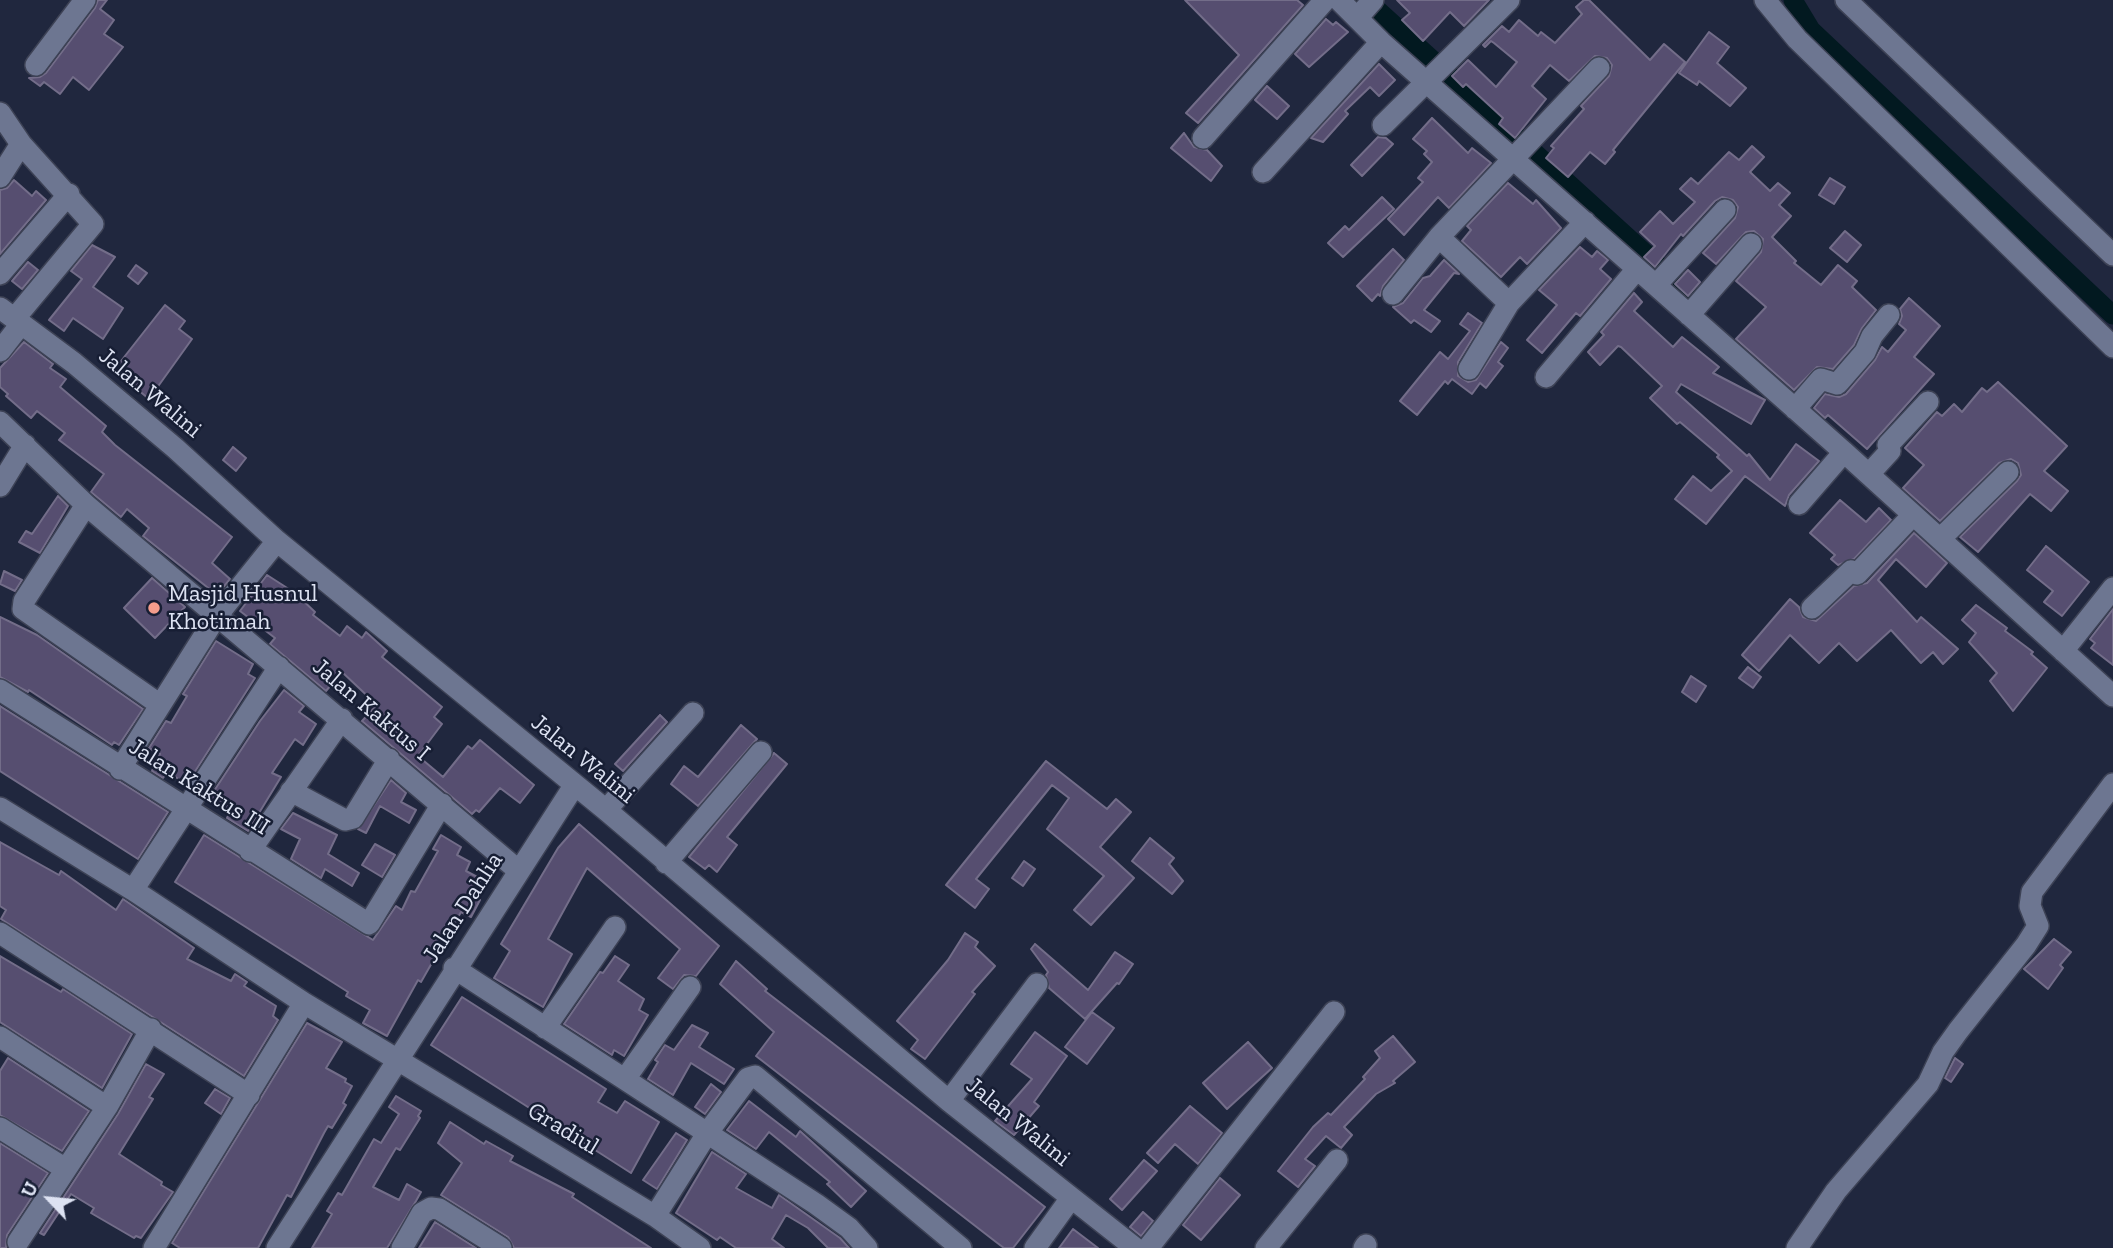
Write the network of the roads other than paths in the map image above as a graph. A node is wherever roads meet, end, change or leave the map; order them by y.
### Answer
1 (85, 0) edge
2 (1325, 0) edge
3 (1339, 0) edge
4 (1509, 0) edge
5 (1766, 0) edge
6 (1846, 0) edge
7 (1365, 8) edge
8 (1381, 42) junction
9 (36, 65) dead end
10 (1599, 68) dead end
11 (1435, 76) junction
12 (0, 113) edge
13 (1383, 125) dead end
14 (1203, 138) dead end
15 (22, 144) junction
16 (1518, 154) junction
17 (1263, 172) dead end
18 (0, 177) edge
19 (69, 194) junction
20 (1726, 211) dead end
21 (1585, 222) junction
22 (1439, 237) junction
23 (1751, 244) dead end
24 (2113, 255) edge
25 (1637, 269) junction
26 (0, 274) edge
27 (1661, 281) junction
28 (1393, 294) dead end
29 (1509, 303) junction
30 (1694, 309) junction
31 (1889, 315) dead end
32 (12, 317) edge
33 (2113, 347) edge
34 (0, 351) edge
35 (1469, 369) dead end
36 (1546, 377) dead end
37 (1928, 402) dead end
38 (1799, 404) junction
39 (0, 422) edge
40 (25, 445) junction
41 (1844, 452) junction
42 (1872, 470) junction
43 (2008, 472) dead end
44 (0, 486) edge
45 (1799, 504) dead end
46 (86, 505) junction
47 (1913, 515) junction
48 (1944, 534) junction
49 (277, 541) junction
50 (2113, 588) edge
51 (1812, 608) dead end
52 (216, 617) junction
53 (2067, 646) junction
54 (279, 667) junction
55 (0, 690) edge
56 (2113, 696) edge
57 (159, 704) junction
58 (693, 713) dead end
59 (342, 719) junction
60 (761, 752) dead end
61 (389, 759) junction
62 (120, 769) junction
63 (2113, 784) edge
64 (574, 786) junction
65 (291, 791) junction
66 (442, 804) junction
67 (187, 807) junction
68 (0, 808) edge
69 (606, 810) junction
70 (250, 850) junction
71 (666, 863) junction
72 (519, 871) junction
73 (133, 890) junction
74 (615, 927) dead end
75 (0, 933) edge
76 (454, 968) junction
77 (1037, 984) dead end
78 (690, 987) dead end
79 (304, 1003) junction
80 (1335, 1012) dead end
81 (545, 1028) junction
82 (151, 1029) junction
83 (0, 1038) edge
84 (397, 1059) junction
85 (625, 1079) junction
86 (249, 1095) junction
87 (949, 1101) junction
88 (107, 1107) junction
89 (0, 1128) edge
90 (708, 1132) junction
91 (1337, 1160) dead end
92 (64, 1168) junction
93 (1071, 1198) junction
94 (655, 1216) junction
95 (15, 1241) edge
96 (154, 1248) edge
97 (277, 1248) edge
98 (402, 1248) edge
99 (501, 1248) edge
100 (700, 1248) edge
101 (867, 1248) edge
102 (961, 1248) edge
103 (1035, 1248) edge
104 (1135, 1248) edge
105 (1148, 1248) edge
106 (1266, 1248) edge
107 (1797, 1248) edge

1 - 9 street
2 - 14 street
3 - 7 street
4 - 11 street
5 - 33 street
6 - 24 street
7 - 8 street
8 - 11 street
8 - 17 street
10 - 16 street
11 - 13 street
11 - 16 street
12 - 15 street
15 - 18 street
15 - 19 street
16 - 21 street
16 - 22 street
19 - 26 street
19 - 32 street
20 - 27 street
21 - 25 street
21 - 29 street
22 - 28 street
22 - 29 street
23 - 30 street
25 - 27 street
25 - 36 street
27 - 30 street
29 - 35 street
30 - 38 street
31 - 38 street
32 - 34 street
32 - 49 street, Jalan Walini
37 - 42 street
38 - 41 street
39 - 40 street, Jalan Kaktus I
40 - 44 street
40 - 46 street, Jalan Kaktus I
41 - 42 street
41 - 45 street
42 - 47 street
43 - 48 street
46 - 52 street, Jalan Kaktus I
46 - 57 street
47 - 48 street
47 - 51 street
48 - 53 street
49 - 52 street
49 - 64 street, Jalan Walini
50 - 53 street
52 - 54 street, Jalan Kaktus I
52 - 57 street
53 - 56 street
54 - 59 street, Jalan Kaktus I
54 - 67 street
55 - 62 street, Jalan Kaktus III
57 - 62 street
58 - 69 street
59 - 61 street, Jalan Kaktus I
59 - 65 street
60 - 71 street
61 - 65 street
61 - 66 street, Jalan Kaktus I
62 - 67 street, Jalan Kaktus III
63 - 107 street
64 - 69 street, Jalan Walini
64 - 72 street, Jalan Dahlia
65 - 70 street
66 - 70 street, Jalan Kaktus III
66 - 72 street, Jalan Kaktus I
67 - 70 street, Jalan Kaktus III
67 - 73 street
68 - 73 street, Gradiul
69 - 71 street, Jalan Walini
71 - 87 street, Jalan Walini
72 - 76 street, Jalan Dahlia
73 - 79 street, Gradiul
74 - 81 street
75 - 82 street
76 - 81 street
76 - 84 street, Jalan Dahlia
77 - 87 street
78 - 85 street
79 - 84 street, Gradiul
79 - 86 street
80 - 105 street
81 - 85 street
82 - 86 street
82 - 88 street
83 - 88 street
84 - 94 street, Gradiul
84 - 97 street, Jalan Dahlia
85 - 90 street
86 - 96 street
87 - 93 street, Jalan Walini
88 - 92 street
89 - 92 street
90 - 94 street
90 - 101 street
90 - 102 street
91 - 106 street
92 - 95 street
93 - 103 street
93 - 104 street, Jalan Walini
94 - 100 street, Gradiul
98 - 99 street

